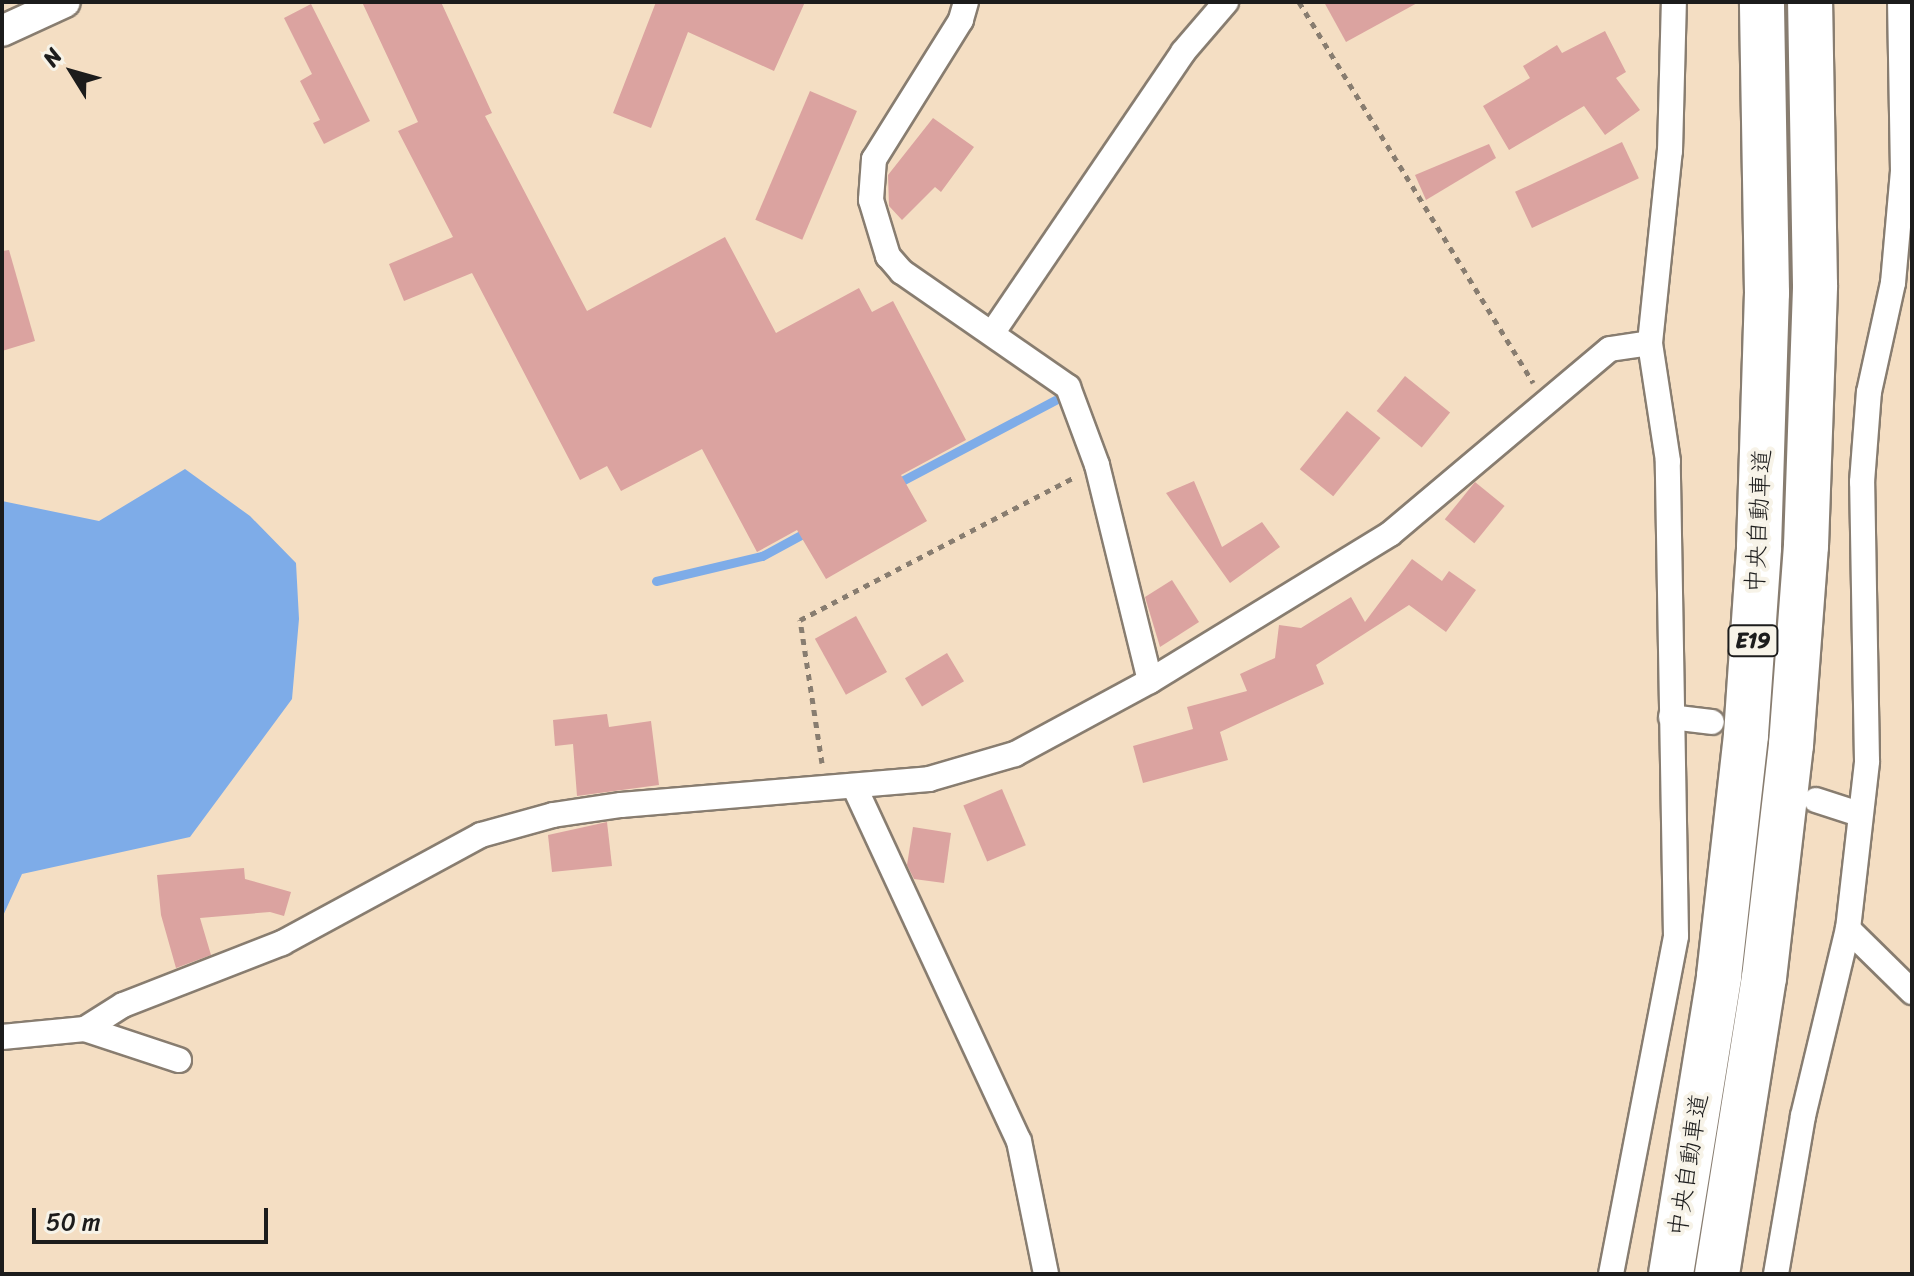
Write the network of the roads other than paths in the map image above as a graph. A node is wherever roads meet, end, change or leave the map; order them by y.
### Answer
1 (65, 2) edge
2 (966, 2) edge
3 (1226, 2) edge
4 (1674, 2) edge
5 (1762, 2) edge
6 (1810, 2) edge
7 (1900, 2) edge
8 (2, 31) edge
9 (993, 332) junction
10 (1650, 343) junction
11 (1150, 681) junction
12 (1671, 717) junction
13 (1712, 722) dead end
14 (855, 788) junction
15 (1816, 800) dead end
16 (1859, 814) junction
17 (1848, 929) junction
18 (1912, 992) edge
19 (85, 1029) junction
20 (2, 1037) edge
21 (179, 1060) dead end
22 (1046, 1274) edge
23 (1611, 1274) edge
24 (1671, 1274) edge
25 (1717, 1274) edge
26 (1776, 1274) edge

1 - 8 street
2 - 9 street
3 - 9 street
4 - 10 street
5 - 24 highway, 中央自動車道 / E19
6 - 25 highway, 中央自動車道 / E19
7 - 16 street
9 - 11 street
10 - 11 street
10 - 12 street
11 - 14 street
12 - 13 street
12 - 23 street
14 - 19 street
14 - 22 street
15 - 16 street
16 - 17 street
17 - 18 street
17 - 26 street
19 - 20 street
19 - 21 street

